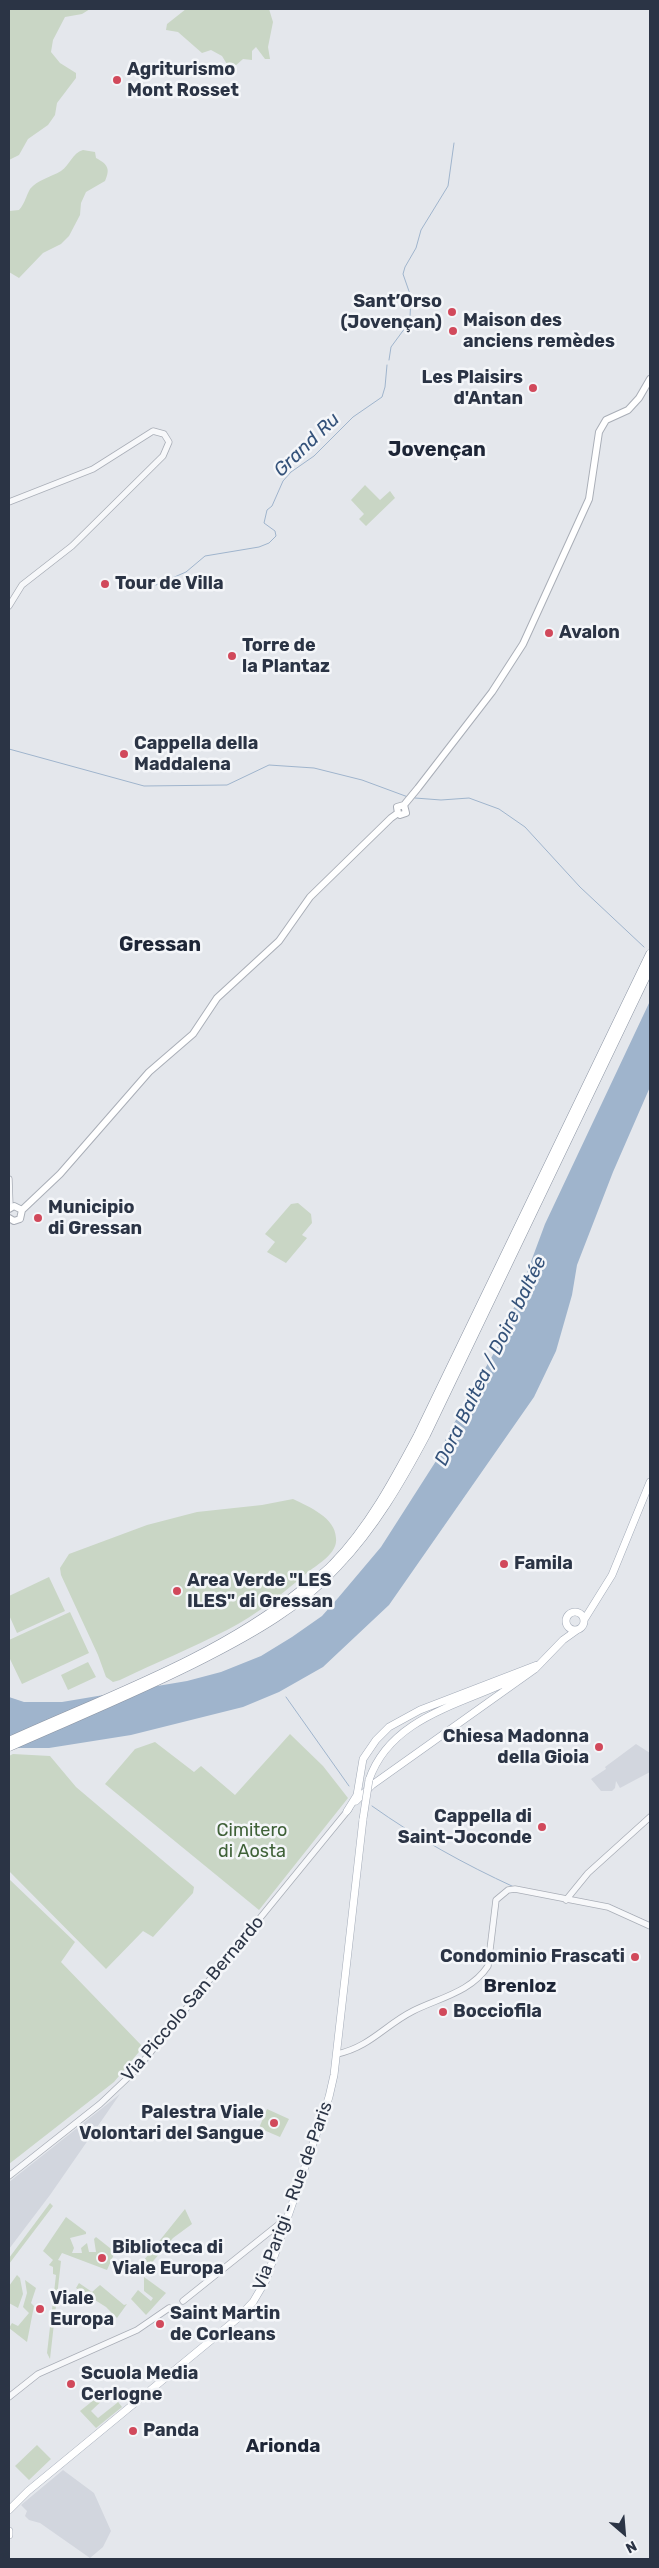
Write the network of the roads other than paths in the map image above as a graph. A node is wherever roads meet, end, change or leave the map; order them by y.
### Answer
1 (650, 379) edge
2 (9, 502) edge
3 (9, 606) edge
4 (650, 954) edge
5 (650, 968) edge
6 (9, 1179) edge
7 (10, 1208) edge
8 (22, 1210) junction
9 (9, 1219) edge
10 (650, 1482) edge
11 (594, 1604) junction
12 (577, 1612) junction
13 (584, 1620) junction
14 (567, 1625) junction
15 (577, 1630) junction
16 (563, 1640) junction
17 (542, 1662) junction
18 (9, 1741) edge
19 (9, 1747) edge
20 (358, 1787) junction
21 (365, 1792) junction
22 (356, 1801) joint
23 (348, 1811) junction
24 (650, 1817) edge
25 (567, 1898) junction
26 (650, 1926) edge
27 (337, 2054) junction
28 (9, 2176) edge
29 (288, 2217) junction
30 (183, 2302) dead end
31 (169, 2308) dead end
32 (9, 2397) edge
33 (22, 2496) junction
34 (9, 2510) edge
35 (9, 2515) edge
36 (9, 2531) edge
37 (9, 2535) edge

1 - 8 main road
2 - 3 street
4 - 18 highway
5 - 19 highway
6 - 7 street
7 - 8 main road
8 - 9 main road
10 - 11 main road
11 - 12 main road
11 - 13 main road
12 - 13 main road
12 - 14 main road
13 - 15 main road
14 - 15 main road
14 - 16 main road
15 - 16 main road
16 - 17 main road
17 - 20 main road
17 - 21 main road
17 - 27 main road, Via Parigi - Rue de Paris, bridge
20 - 21 main road
20 - 23 main road
21 - 22 main road
22 - 23 street, Via Piccolo San Bernardo
23 - 28 street, Via Piccolo San Bernardo
24 - 25 street
25 - 26 street
25 - 27 street
27 - 29 main road, Via Parigi - Rue de Paris
29 - 30 street
29 - 33 main road, Via Parigi - Rue de Paris
31 - 32 street
33 - 34 main road, Via Parigi - Rue de Paris
33 - 35 main road, Via Parigi - Rue de Paris
36 - 37 main road

